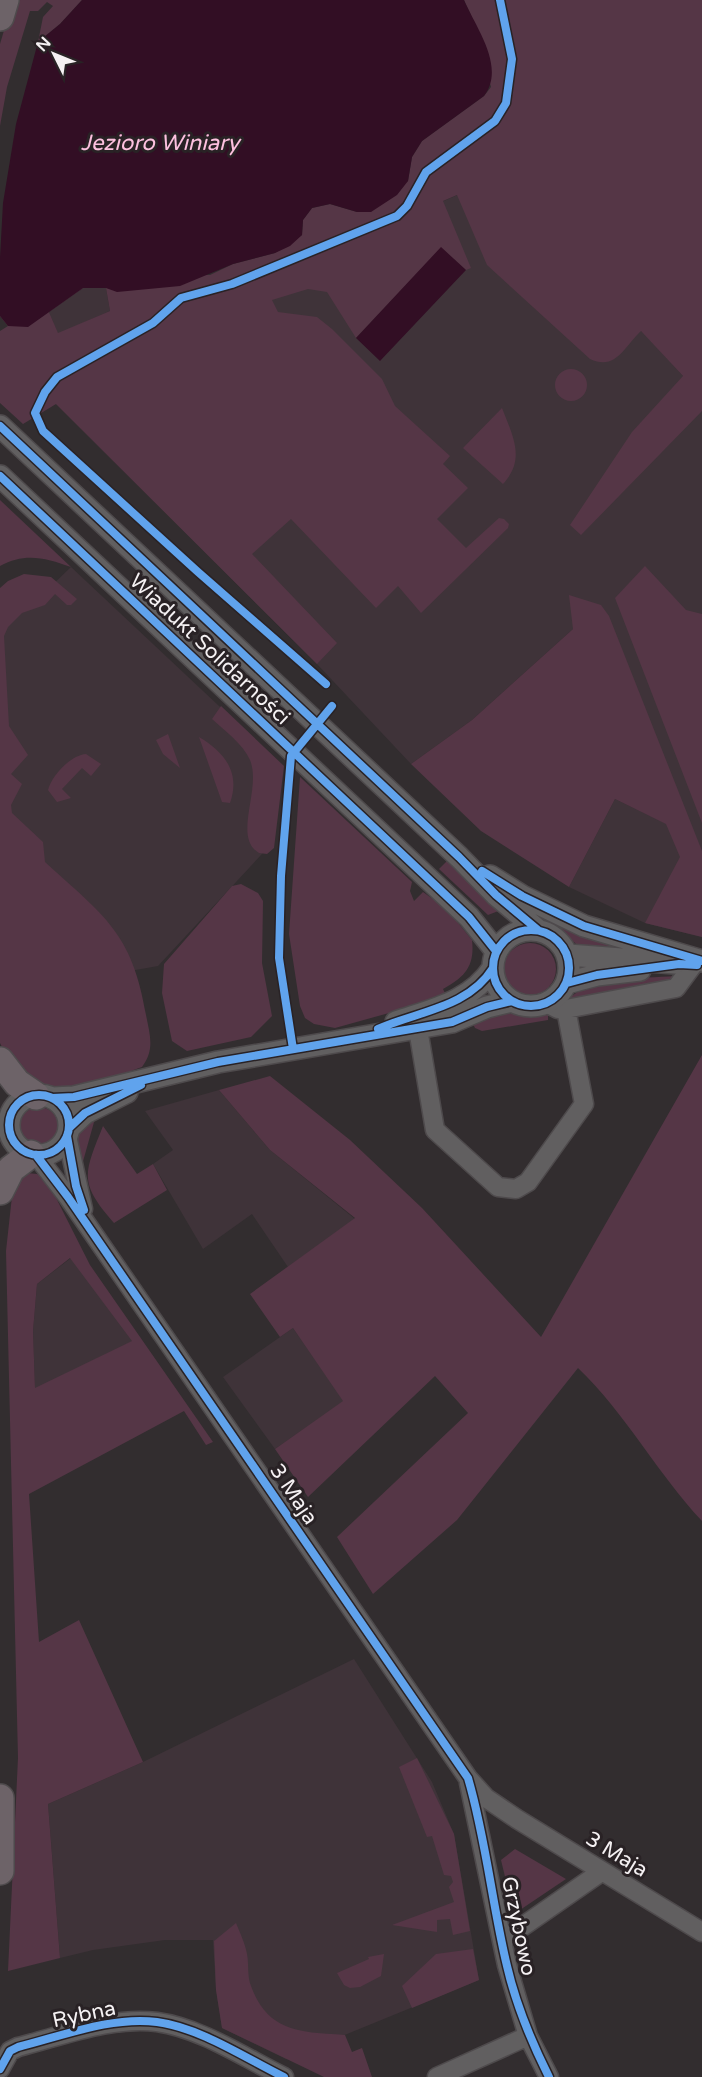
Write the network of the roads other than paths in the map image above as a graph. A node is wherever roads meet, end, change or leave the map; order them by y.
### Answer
1 (5, 0) edge
2 (0, 17) edge
3 (0, 426) edge
4 (0, 476) edge
5 (459, 857) junction
6 (538, 930) junction
7 (568, 955) junction
8 (495, 960) junction
9 (694, 964) edge
10 (567, 983) junction
11 (512, 1001) junction
12 (556, 1006) junction
13 (418, 1029) junction
14 (360, 1037) junction
15 (0, 1060) edge
16 (154, 1078) junction
17 (44, 1097) junction
18 (68, 1132) junction
19 (33, 1154) junction
20 (0, 1191) edge
21 (91, 1230) junction
22 (468, 1778) junction
23 (0, 1798) edge
24 (0, 1871) edge
25 (601, 1872) junction
26 (702, 1932) edge
27 (503, 1940) junction
28 (528, 2036) junction
29 (0, 2069) edge
30 (284, 2077) edge
31 (437, 2077) edge
32 (549, 2077) edge

1 - 2 main road
3 - 5 street, Wiadukt Solidarności
4 - 8 street, Wiadukt Solidarności
5 - 6 street, Wiadukt Solidarności
5 - 9 street
6 - 7 street
6 - 8 street
7 - 9 street
7 - 10 street
8 - 11 street
8 - 14 street
9 - 10 street
9 - 12 street
10 - 12 street
11 - 12 street
11 - 13 street
12 - 13 street
13 - 14 street
14 - 16 street
15 - 17 main road
16 - 17 street
16 - 18 street
17 - 18 street
17 - 19 street
18 - 19 street
18 - 21 street, 3 Maja
19 - 20 main road
19 - 21 street, 3 Maja
21 - 22 street, 3 Maja
22 - 25 street, 3 Maja
22 - 27 street, Grzybowo
23 - 24 main road
25 - 26 street, 3 Maja
25 - 27 street
27 - 28 street, Grzybowo
28 - 31 street
28 - 32 street, Grzybowo
29 - 30 street, Rybna

